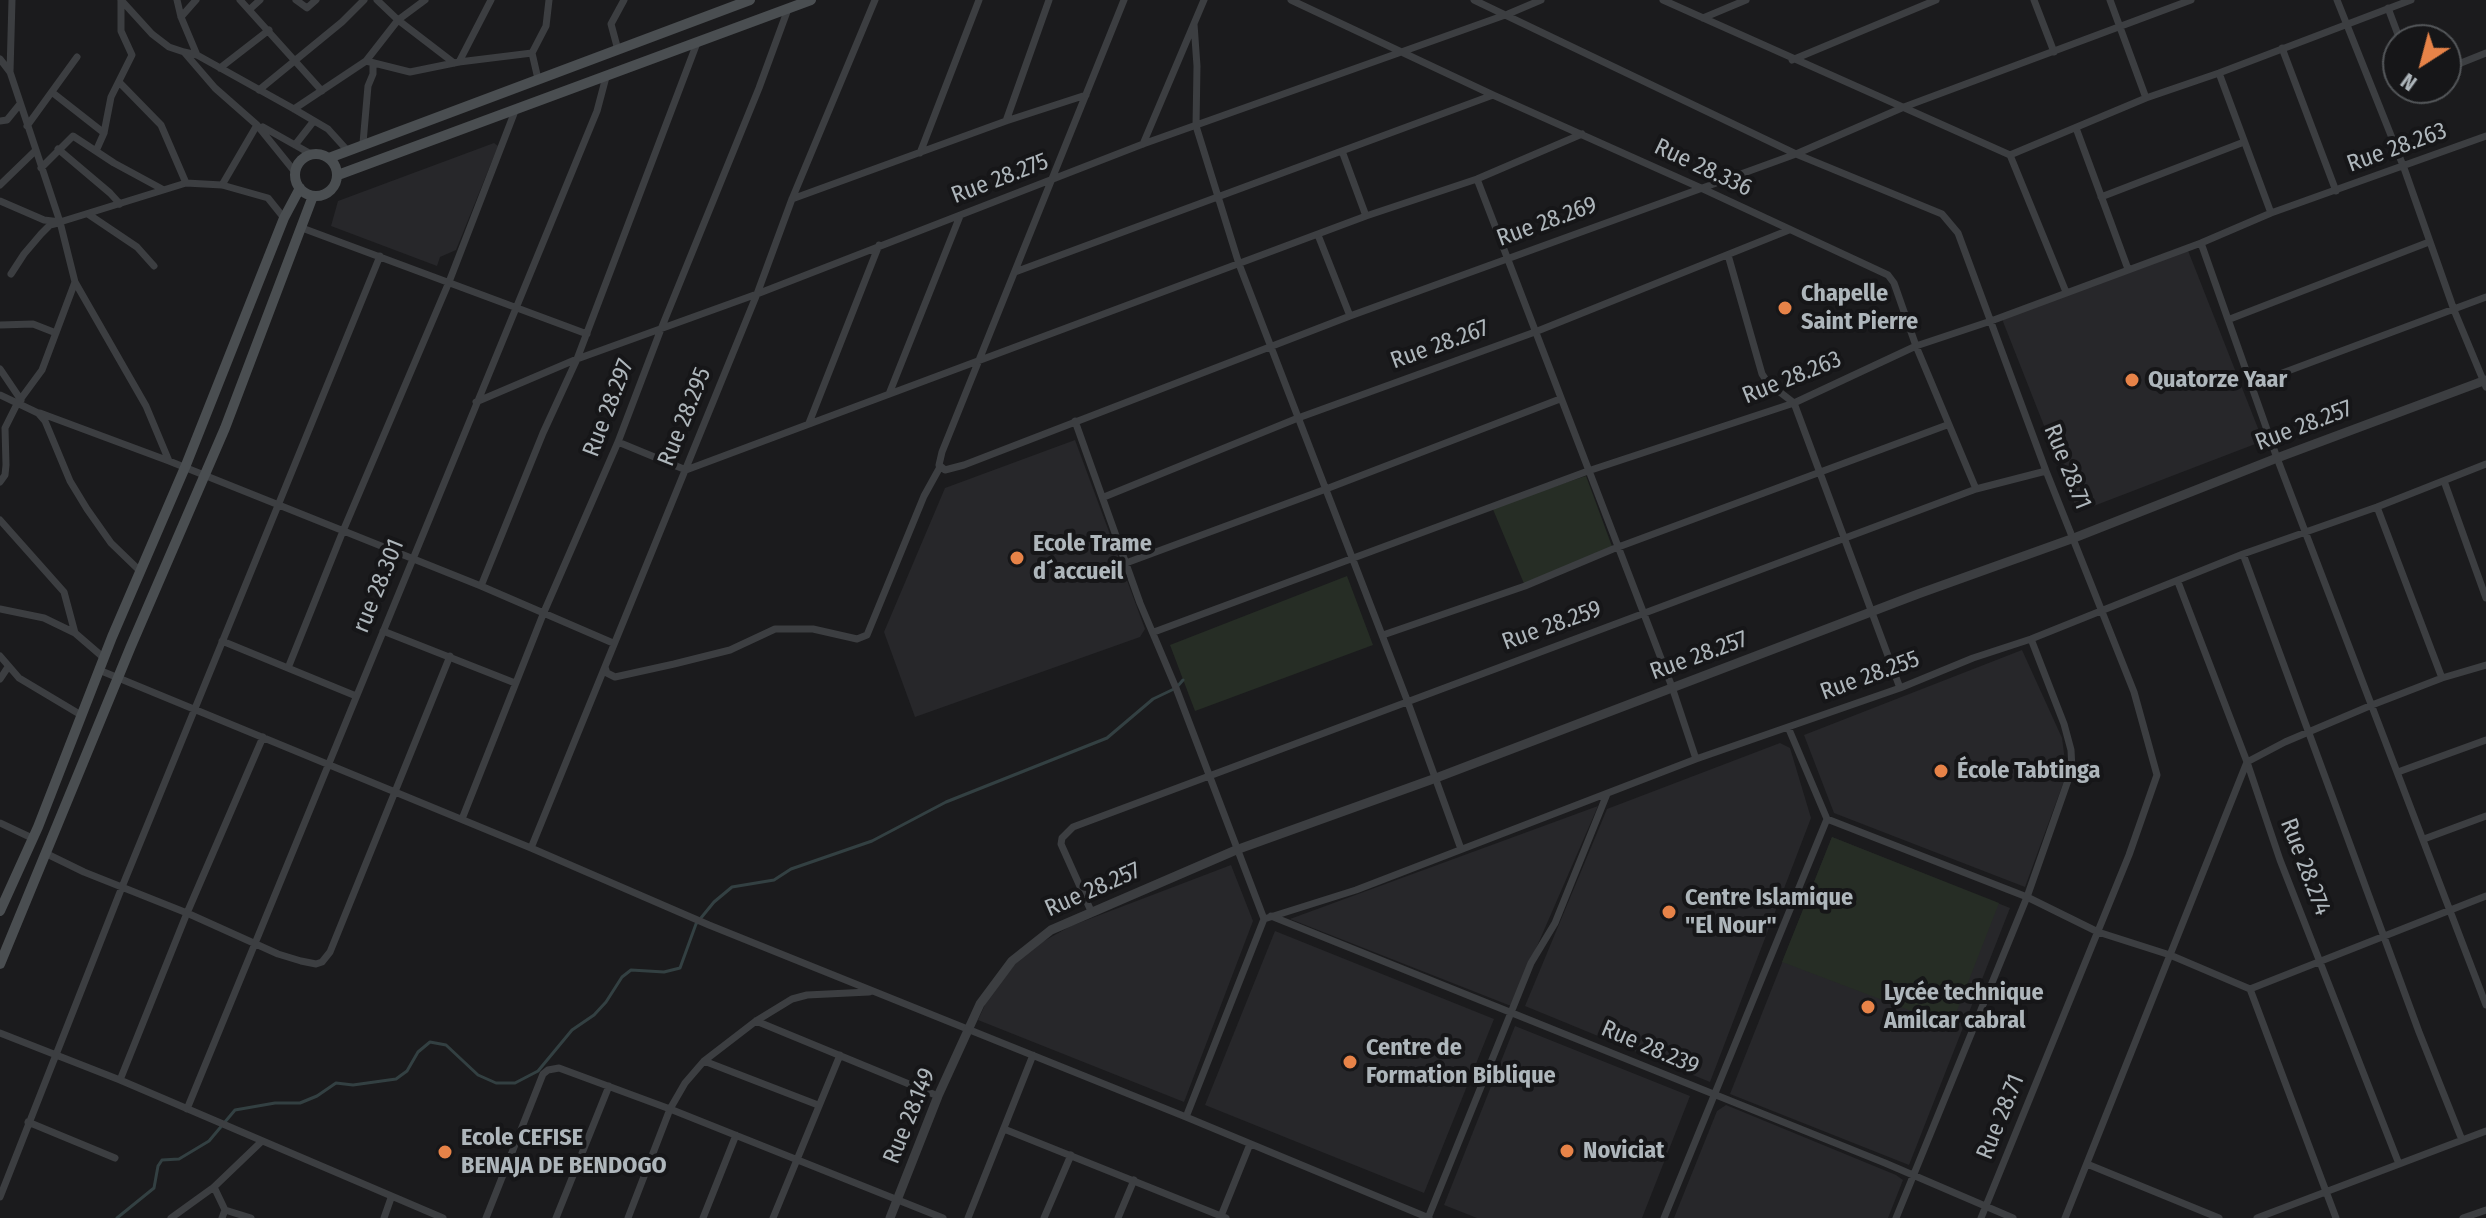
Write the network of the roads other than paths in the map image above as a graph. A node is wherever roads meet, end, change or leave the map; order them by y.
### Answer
1 (12, 0) edge
2 (121, 0) edge
3 (177, 0) edge
4 (196, 0) edge
5 (240, 0) edge
6 (260, 0) edge
7 (296, 0) edge
8 (316, 0) edge
9 (364, 0) edge
10 (377, 0) edge
11 (425, 0) edge
12 (491, 0) edge
13 (549, 0) edge
14 (624, 0) edge
15 (750, 0) edge
16 (811, 0) edge
17 (875, 0) edge
18 (979, 0) edge
19 (1049, 0) edge
20 (1124, 0) edge
21 (1204, 0) edge
22 (1291, 0) edge
23 (1474, 0) edge
24 (1541, 0) edge
25 (1663, 0) edge
26 (1746, 0) edge
27 (1936, 0) edge
28 (2034, 0) edge
29 (2110, 0) edge
30 (2191, 0) edge
31 (2337, 0) edge
32 (2411, 0) edge
33 (2388, 8) junction
34 (788, 9) junction
35 (249, 10) junction
36 (1508, 14) junction
37 (181, 17) junction
38 (1703, 18) junction
39 (398, 20) junction
40 (1194, 24) junction
41 (2347, 24) junction
42 (2394, 24) edge
43 (2120, 27) junction
44 (269, 30) junction
45 (697, 43) junction
46 (2282, 48) junction
47 (618, 50) junction
48 (1398, 51) junction
49 (184, 52) junction
50 (2054, 52) junction
51 (532, 53) junction
52 (2486, 53) edge
53 (197, 55) junction
54 (77, 57) dead end
55 (0, 59) edge
56 (294, 59) junction
57 (1792, 60) junction
58 (370, 62) junction
59 (456, 63) junction
60 (2462, 63) edge
61 (220, 68) junction
62 (10, 72) junction
63 (2219, 73) junction
64 (606, 77) junction
65 (538, 79) junction
66 (119, 82) junction
67 (259, 90) junction
68 (322, 91) junction
69 (53, 93) junction
70 (1086, 95) junction
71 (1493, 95) junction
72 (2146, 98) junction
73 (20, 104) junction
74 (1904, 107) junction
75 (294, 109) junction
76 (515, 111) junction
77 (0, 121) edge
78 (1006, 121) junction
79 (313, 122) junction
80 (257, 125) junction
81 (27, 126) junction
82 (1196, 126) junction
83 (2076, 128) junction
84 (104, 133) junction
85 (1582, 134) junction
86 (2486, 136) edge
87 (2244, 142) junction
88 (363, 143) junction
89 (1143, 144) junction
90 (295, 145) junction
91 (58, 149) junction
92 (347, 150) junction
93 (35, 151) junction
94 (96, 151) junction
95 (1342, 151) junction
96 (920, 153) junction
97 (311, 154) junction
98 (1796, 154) junction
99 (2010, 155) junction
100 (329, 158) junction
101 (41, 168) junction
102 (2404, 168) junction
103 (295, 172) junction
104 (338, 175) junction
105 (1054, 179) junction
106 (1477, 179) junction
107 (186, 183) junction
108 (0, 185) edge
109 (222, 185) junction
110 (300, 188) junction
111 (1701, 188) junction
112 (162, 189) junction
113 (2336, 191) junction
114 (313, 196) junction
115 (1220, 197) junction
116 (2101, 197) junction
117 (792, 199) junction
118 (0, 201) edge
119 (120, 204) junction
120 (2271, 213) junction
121 (88, 214) junction
122 (960, 216) junction
123 (1366, 216) junction
124 (284, 218) junction
125 (60, 222) junction
126 (302, 228) junction
127 (1789, 230) junction
128 (1318, 235) junction
129 (2429, 242) junction
130 (2201, 243) junction
131 (879, 245) junction
132 (1728, 255) junction
133 (380, 256) junction
134 (1506, 258) junction
135 (1239, 264) junction
136 (154, 266) dead end
137 (2128, 269) junction
138 (1015, 272) junction
139 (11, 274) dead end
140 (75, 282) junction
141 (449, 282) junction
142 (2066, 292) junction
143 (757, 294) junction
144 (2486, 297) edge
145 (514, 309) junction
146 (2454, 310) junction
147 (1350, 316) junction
148 (2230, 319) junction
149 (1991, 321) junction
150 (0, 325) edge
151 (661, 329) junction
152 (1535, 332) junction
153 (56, 333) junction
154 (587, 334) junction
155 (1916, 346) junction
156 (1271, 347) junction
157 (577, 359) junction
158 (980, 361) junction
159 (0, 369) edge
160 (2485, 383) edge
161 (2253, 384) junction
162 (889, 394) junction
163 (0, 395) edge
164 (1560, 399) junction
165 (19, 402) junction
166 (476, 402) junction
167 (1794, 403) junction
168 (38, 413) junction
169 (1298, 418) junction
170 (1075, 421) junction
171 (809, 423) junction
172 (1947, 425) junction
173 (618, 442) junction
174 (2277, 458) junction
175 (169, 461) junction
176 (2486, 464) edge
177 (186, 465) junction
178 (940, 467) junction
179 (686, 470) junction
180 (1588, 471) junction
181 (2046, 471) junction
182 (1822, 472) junction
183 (206, 474) junction
184 (2444, 481) junction
185 (0, 482) edge
186 (1326, 489) junction
187 (1976, 489) junction
188 (1104, 497) junction
189 (279, 504) junction
190 (2377, 507) junction
191 (0, 520) edge
192 (343, 531) junction
193 (2306, 531) junction
194 (2074, 538) junction
195 (1845, 539) junction
196 (1618, 547) junction
197 (2243, 554) junction
198 (411, 559) junction
199 (1354, 560) junction
200 (1126, 563) junction
201 (140, 571) junction
202 (2178, 582) junction
203 (481, 586) junction
204 (2486, 598) edge
205 (0, 609) edge
206 (2103, 610) junction
207 (544, 612) junction
208 (1872, 612) junction
209 (1644, 614) junction
210 (383, 631) junction
211 (1154, 632) junction
212 (75, 633) junction
213 (1383, 635) junction
214 (2031, 639) junction
215 (222, 641) junction
216 (613, 643) junction
217 (0, 656) edge
218 (450, 656) junction
219 (104, 658) junction
220 (2486, 665) edge
221 (8, 667) junction
222 (605, 667) junction
223 (288, 668) junction
224 (99, 670) junction
225 (118, 677) junction
226 (2442, 678) junction
227 (0, 679) edge
228 (515, 683) junction
229 (1672, 687) junction
230 (1900, 688) junction
231 (356, 696) junction
232 (1407, 700) junction
233 (2372, 705) junction
234 (195, 708) junction
235 (81, 715) junction
236 (1788, 727) junction
237 (2309, 732) junction
238 (263, 737) junction
239 (2486, 740) edge
240 (1696, 759) junction
241 (2247, 762) junction
242 (330, 764) junction
243 (2398, 772) junction
244 (1207, 775) junction
245 (1436, 778) junction
246 (396, 792) junction
247 (1607, 794) junction
248 (2486, 816) edge
249 (462, 819) junction
250 (1827, 819) junction
251 (0, 823) edge
252 (32, 838) junction
253 (2424, 839) junction
254 (531, 848) junction
255 (1461, 849) junction
256 (1236, 850) junction
257 (45, 853) junction
258 (122, 887) junction
259 (2486, 896) edge
260 (2027, 897) junction
261 (2449, 910) junction
262 (0, 911) edge
263 (1091, 911) junction
264 (187, 913) junction
265 (1268, 918) junction
266 (2098, 932) junction
267 (2385, 934) junction
268 (254, 942) junction
269 (2170, 955) junction
270 (2320, 961) junction
271 (0, 964) edge
272 (2486, 977) edge
273 (2477, 981) junction
274 (2250, 989) junction
275 (877, 992) junction
276 (2486, 1005) edge
277 (1511, 1013) junction
278 (756, 1021) junction
279 (968, 1029) junction
280 (0, 1033) edge
281 (55, 1053) junction
282 (840, 1055) junction
283 (1033, 1055) junction
284 (704, 1061) junction
285 (120, 1080) junction
286 (609, 1086) junction
287 (938, 1096) junction
288 (1714, 1096) junction
289 (818, 1105) junction
290 (187, 1109) junction
291 (670, 1109) junction
292 (1186, 1117) junction
293 (28, 1122) junction
294 (1004, 1129) junction
295 (2486, 1131) edge
296 (736, 1135) junction
297 (2462, 1140) junction
298 (262, 1141) junction
299 (1250, 1144) junction
300 (1071, 1155) junction
301 (115, 1158) dead end
302 (796, 1159) junction
303 (2087, 1164) junction
304 (2399, 1164) junction
305 (1913, 1174) junction
306 (1134, 1180) junction
307 (214, 1187) junction
308 (2325, 1191) junction
309 (0, 1197) edge
310 (391, 1198) junction
311 (897, 1200) junction
312 (1985, 1208) junction
313 (2486, 1210) edge
314 (224, 1214) edge
315 (1224, 1217) edge
316 (171, 1218) edge
317 (251, 1218) edge
318 (384, 1218) edge
319 (443, 1218) edge
320 (486, 1218) edge
321 (556, 1218) edge
322 (628, 1218) edge
323 (703, 1218) edge
324 (773, 1218) edge
325 (890, 1218) edge
326 (943, 1218) edge
327 (968, 1218) edge
328 (1044, 1218) edge
329 (1118, 1218) edge
330 (1429, 1218) edge
331 (1664, 1218) edge
332 (1896, 1218) edge
333 (1981, 1218) edge
334 (2013, 1218) edge
335 (2065, 1218) edge
336 (2219, 1218) edge
337 (2257, 1218) edge
338 (2336, 1218) edge
339 (2463, 1218) edge

1 - 62 street
2 - 49 street
2 - 66 street
3 - 37 street
4 - 37 street
5 - 35 street
6 - 35 street
7 - 8 street
9 - 56 street
10 - 39 street
11 - 39 street
12 - 59 street
13 - 51 street
14 - 47 street
15 - 47 main road
16 - 34 main road
17 - 117 street, Rue 28.295
18 - 96 street
19 - 78 street
20 - 70 street
21 - 40 street
22 - 48 street, Rue 28.336
23 - 36 street, Rue 28.71
24 - 36 street, Rue 28.275
25 - 38 street
26 - 38 street
27 - 57 street
28 - 50 street
29 - 43 street
30 - 43 street, Rue 28.269
31 - 41 street
32 - 33 street
33 - 41 street
33 - 42 street
34 - 45 main road
34 - 151 street, Rue 28.297
35 - 44 street
36 - 48 street, Rue 28.275
36 - 98 street, Rue 28.71
37 - 53 street
38 - 57 street
39 - 58 street
39 - 59 street
40 - 82 street
40 - 89 street
41 - 46 street
41 - 102 street
43 - 50 street, Rue 28.269
43 - 72 street
44 - 56 street
44 - 61 street
45 - 64 main road
45 - 154 street
46 - 63 street
46 - 113 street
47 - 65 main road
48 - 71 street, Rue 28.336
48 - 82 street, Rue 28.275
49 - 53 street
49 - 80 street
50 - 74 street, Rue 28.269
51 - 59 street
51 - 65 street
52 - 60 street
53 - 61 street
54 - 69 street
55 - 62 street
56 - 67 street
56 - 68 street
57 - 74 street
58 - 59 street
58 - 68 street
58 - 88 street
61 - 67 street
62 - 73 street
63 - 72 street
63 - 87 street
64 - 76 main road
64 - 145 street, rue 28.301
65 - 88 main road
66 - 84 street
66 - 107 street
67 - 75 street
68 - 75 street
69 - 81 street
69 - 84 street
70 - 78 street
70 - 105 street
71 - 85 street, Rue 28.336
71 - 95 street
72 - 83 street
73 - 77 street
73 - 81 street
74 - 98 street, Rue 28.269
74 - 99 street
75 - 79 street
76 - 104 main road
76 - 141 street
78 - 96 street
79 - 90 street
79 - 92 street
80 - 90 street
80 - 103 street
80 - 109 street
81 - 93 street
82 - 89 street, Rue 28.275
82 - 115 street
83 - 99 street
83 - 116 street
84 - 94 street
85 - 106 street
85 - 111 street, Rue 28.336
86 - 102 street, Rue 28.263
87 - 116 street
87 - 120 street
88 - 92 main road
89 - 105 street, Rue 28.275
90 - 97 street
91 - 94 street
91 - 101 street
91 - 119 street
92 - 100 main road
93 - 101 street
93 - 108 street
94 - 112 street
95 - 115 street
95 - 123 street
96 - 117 street
97 - 100 main road
97 - 103 main road
98 - 111 street, Rue 28.269
98 - 149 street, Rue 28.71
99 - 142 street
100 - 104 main road
101 - 125 street
102 - 113 street, Rue 28.263
102 - 129 street
103 - 110 main road
104 - 114 main road
105 - 122 street, Rue 28.275
105 - 138 street
106 - 123 street
106 - 134 street
107 - 109 street
107 - 112 street
109 - 124 street
110 - 114 main road
110 - 124 main road
111 - 127 street, Rue 28.336
111 - 134 street, Rue 28.269
112 - 119 street
113 - 120 street, Rue 28.263
114 - 126 main road
115 - 135 street
115 - 138 street
116 - 137 street
117 - 143 street, Rue 28.295
118 - 125 street
119 - 121 street
120 - 130 street, Rue 28.263
121 - 125 street
121 - 136 street
122 - 131 street, Rue 28.275
122 - 162 street
123 - 128 street
124 - 177 main road
125 - 139 street
125 - 140 street
126 - 133 street
126 - 183 main road
127 - 132 street, Rue 28.267
127 - 155 street, Rue 28.336
128 - 135 street
128 - 147 street
129 - 146 street
129 - 148 street
130 - 137 street, Rue 28.263
130 - 148 street
131 - 143 street, Rue 28.275
131 - 171 street
132 - 152 street, Rue 28.267
132 - 167 street
133 - 141 street
133 - 189 street
134 - 147 street, Rue 28.269
134 - 152 street
135 - 156 street
135 - 158 street
137 - 142 street, Rue 28.263
138 - 158 street
140 - 153 street
140 - 175 street
141 - 145 street
141 - 192 street
142 - 149 street, Rue 28.263
143 - 151 street, Rue 28.275
143 - 179 street, Rue 28.295
144 - 146 street
145 - 154 street
145 - 166 street, rue 28.301
146 - 160 street
146 - 161 street
147 - 156 street, Rue 28.269
148 - 161 street
149 - 155 street, Rue 28.263
149 - 181 street, Rue 28.71
150 - 153 street
151 - 157 street, Rue 28.275
151 - 173 street, Rue 28.297
152 - 164 street
152 - 169 street, Rue 28.267
153 - 165 street
154 - 157 street
155 - 167 street, Rue 28.263
155 - 172 street, Rue 28.336
156 - 169 street
156 - 170 street, Rue 28.269
157 - 166 street, Rue 28.275
157 - 203 street
158 - 162 street
158 - 178 street
159 - 165 street
160 - 174 street, Rue 28.257
161 - 174 street
162 - 171 street
163 - 165 street
164 - 180 street
164 - 186 street
165 - 168 street
165 - 185 street
166 - 198 street, rue 28.301
167 - 180 street, Rue 28.263
167 - 182 street
168 - 175 street
168 - 201 street
169 - 186 street
169 - 188 street, Rue 28.267
170 - 178 street, Rue 28.269
170 - 188 street
171 - 179 street
172 - 182 street
172 - 187 street, Rue 28.336
173 - 179 street
173 - 207 street, Rue 28.297
174 - 193 street
174 - 194 street, Rue 28.257
175 - 177 street
176 - 184 street, Rue 28.255
177 - 183 street
177 - 201 main road
178 - 222 street
179 - 216 street, Rue 28.295
180 - 196 street
180 - 199 street, Rue 28.263
181 - 187 street, Rue 28.259
181 - 194 street, Rue 28.71
182 - 195 street
182 - 196 street
183 - 189 street
183 - 225 main road
184 - 190 street, Rue 28.255
184 - 204 street
186 - 199 street
186 - 200 street
187 - 195 street, Rue 28.259
188 - 200 street
189 - 192 street
189 - 215 street
190 - 193 street, Rue 28.255
190 - 226 street
191 - 212 street
192 - 198 street
192 - 223 street
193 - 197 street, Rue 28.255
193 - 233 street
194 - 206 street, Rue 28.71
194 - 208 street, Rue 28.257
195 - 208 street
195 - 209 street, Rue 28.259
196 - 209 street
196 - 213 street
197 - 202 street, Rue 28.255
197 - 237 street
198 - 203 street
198 - 210 street, rue 28.301
199 - 211 street, Rue 28.263
199 - 213 street
200 - 211 street
201 - 219 main road
202 - 206 street, Rue 28.255
202 - 241 street, Rue 28.274
203 - 207 street
205 - 212 street
206 - 214 street, Rue 28.255
206 - 266 street, Rue 28.71
207 - 216 street
207 - 228 street, Rue 28.297
208 - 229 street, Rue 28.257
208 - 230 street
209 - 229 street
209 - 232 street, Rue 28.259
210 - 218 street
210 - 231 street, rue 28.301
211 - 244 street
212 - 219 street
213 - 232 street
214 - 230 street, Rue 28.255
214 - 260 street
215 - 223 street
215 - 234 street
216 - 222 street, Rue 28.295
217 - 221 street
218 - 228 street
218 - 246 street
219 - 224 main road
220 - 226 street
221 - 227 street
221 - 235 street
222 - 254 street, Rue 28.295
223 - 231 street
224 - 225 street
224 - 235 main road
225 - 234 street
225 - 257 main road
226 - 233 street
228 - 249 street, Rue 28.297
229 - 240 street
229 - 245 street, Rue 28.257
230 - 236 street, Rue 28.255
231 - 242 street, rue 28.301
232 - 244 street, Rue 28.259
232 - 245 street
233 - 237 street
233 - 243 street
234 - 238 street
234 - 258 street
235 - 252 main road
236 - 240 street, Rue 28.255
236 - 250 street
237 - 241 street
237 - 267 street
238 - 242 street
238 - 264 street
239 - 243 street
240 - 247 street, Rue 28.255
241 - 269 street
241 - 270 street, Rue 28.274
242 - 246 street
242 - 268 street, rue 28.301
243 - 253 street
244 - 256 street
244 - 263 street, Rue 28.259
245 - 255 street
245 - 256 street, Rue 28.257
246 - 249 street
246 - 268 street
247 - 255 street, Rue 28.255
247 - 277 street
248 - 253 street
249 - 254 street
250 - 260 street
250 - 288 street
251 - 252 street
252 - 262 main road
253 - 261 street
254 - 275 street
255 - 265 street, Rue 28.255
256 - 263 street, Rue 28.257
256 - 265 street
257 - 258 street
257 - 271 main road
258 - 264 street
258 - 281 street
259 - 261 street
260 - 266 street
260 - 305 street
261 - 267 street
261 - 273 street
263 - 279 street, Rue 28.257
264 - 268 street
264 - 285 street
265 - 277 street, Rue 28.239
265 - 292 street
266 - 269 street
266 - 312 street, Rue 28.71
267 - 270 street
267 - 297 street
268 - 290 street, rue 28.301
269 - 274 street
269 - 303 street
270 - 274 street
270 - 304 street, Rue 28.274
272 - 273 street
273 - 276 street
274 - 308 street
275 - 278 street
275 - 279 street
277 - 288 street, Rue 28.239
277 - 330 street
278 - 282 street
278 - 284 street
279 - 283 street
279 - 287 street, Rue 28.149
280 - 281 street
281 - 285 street
281 - 293 street
282 - 287 street
282 - 289 street
283 - 292 street
283 - 294 street
284 - 289 street
284 - 291 street
285 - 290 street
286 - 291 street
286 - 320 street
286 - 321 street
287 - 311 street, Rue 28.149
288 - 305 street, Rue 28.239
288 - 331 street
289 - 302 street
290 - 298 street
291 - 296 street
291 - 322 street
292 - 299 street
293 - 301 street
293 - 309 street
294 - 300 street
294 - 327 street
295 - 297 street
296 - 302 street
296 - 323 street
297 - 304 street
298 - 307 street
298 - 310 street
299 - 315 street
299 - 330 street
300 - 306 street
300 - 328 street
302 - 311 street
302 - 324 street
303 - 335 street
303 - 336 street
304 - 308 street
305 - 312 street, Rue 28.239
305 - 332 street
306 - 315 street
306 - 329 street
307 - 314 street
307 - 316 street
308 - 337 street
308 - 338 street
310 - 318 street
310 - 319 street
311 - 325 street, Rue 28.149
311 - 326 street
312 - 333 street, Rue 28.71
312 - 334 street, Rue 28.239
313 - 339 street
314 - 317 street

